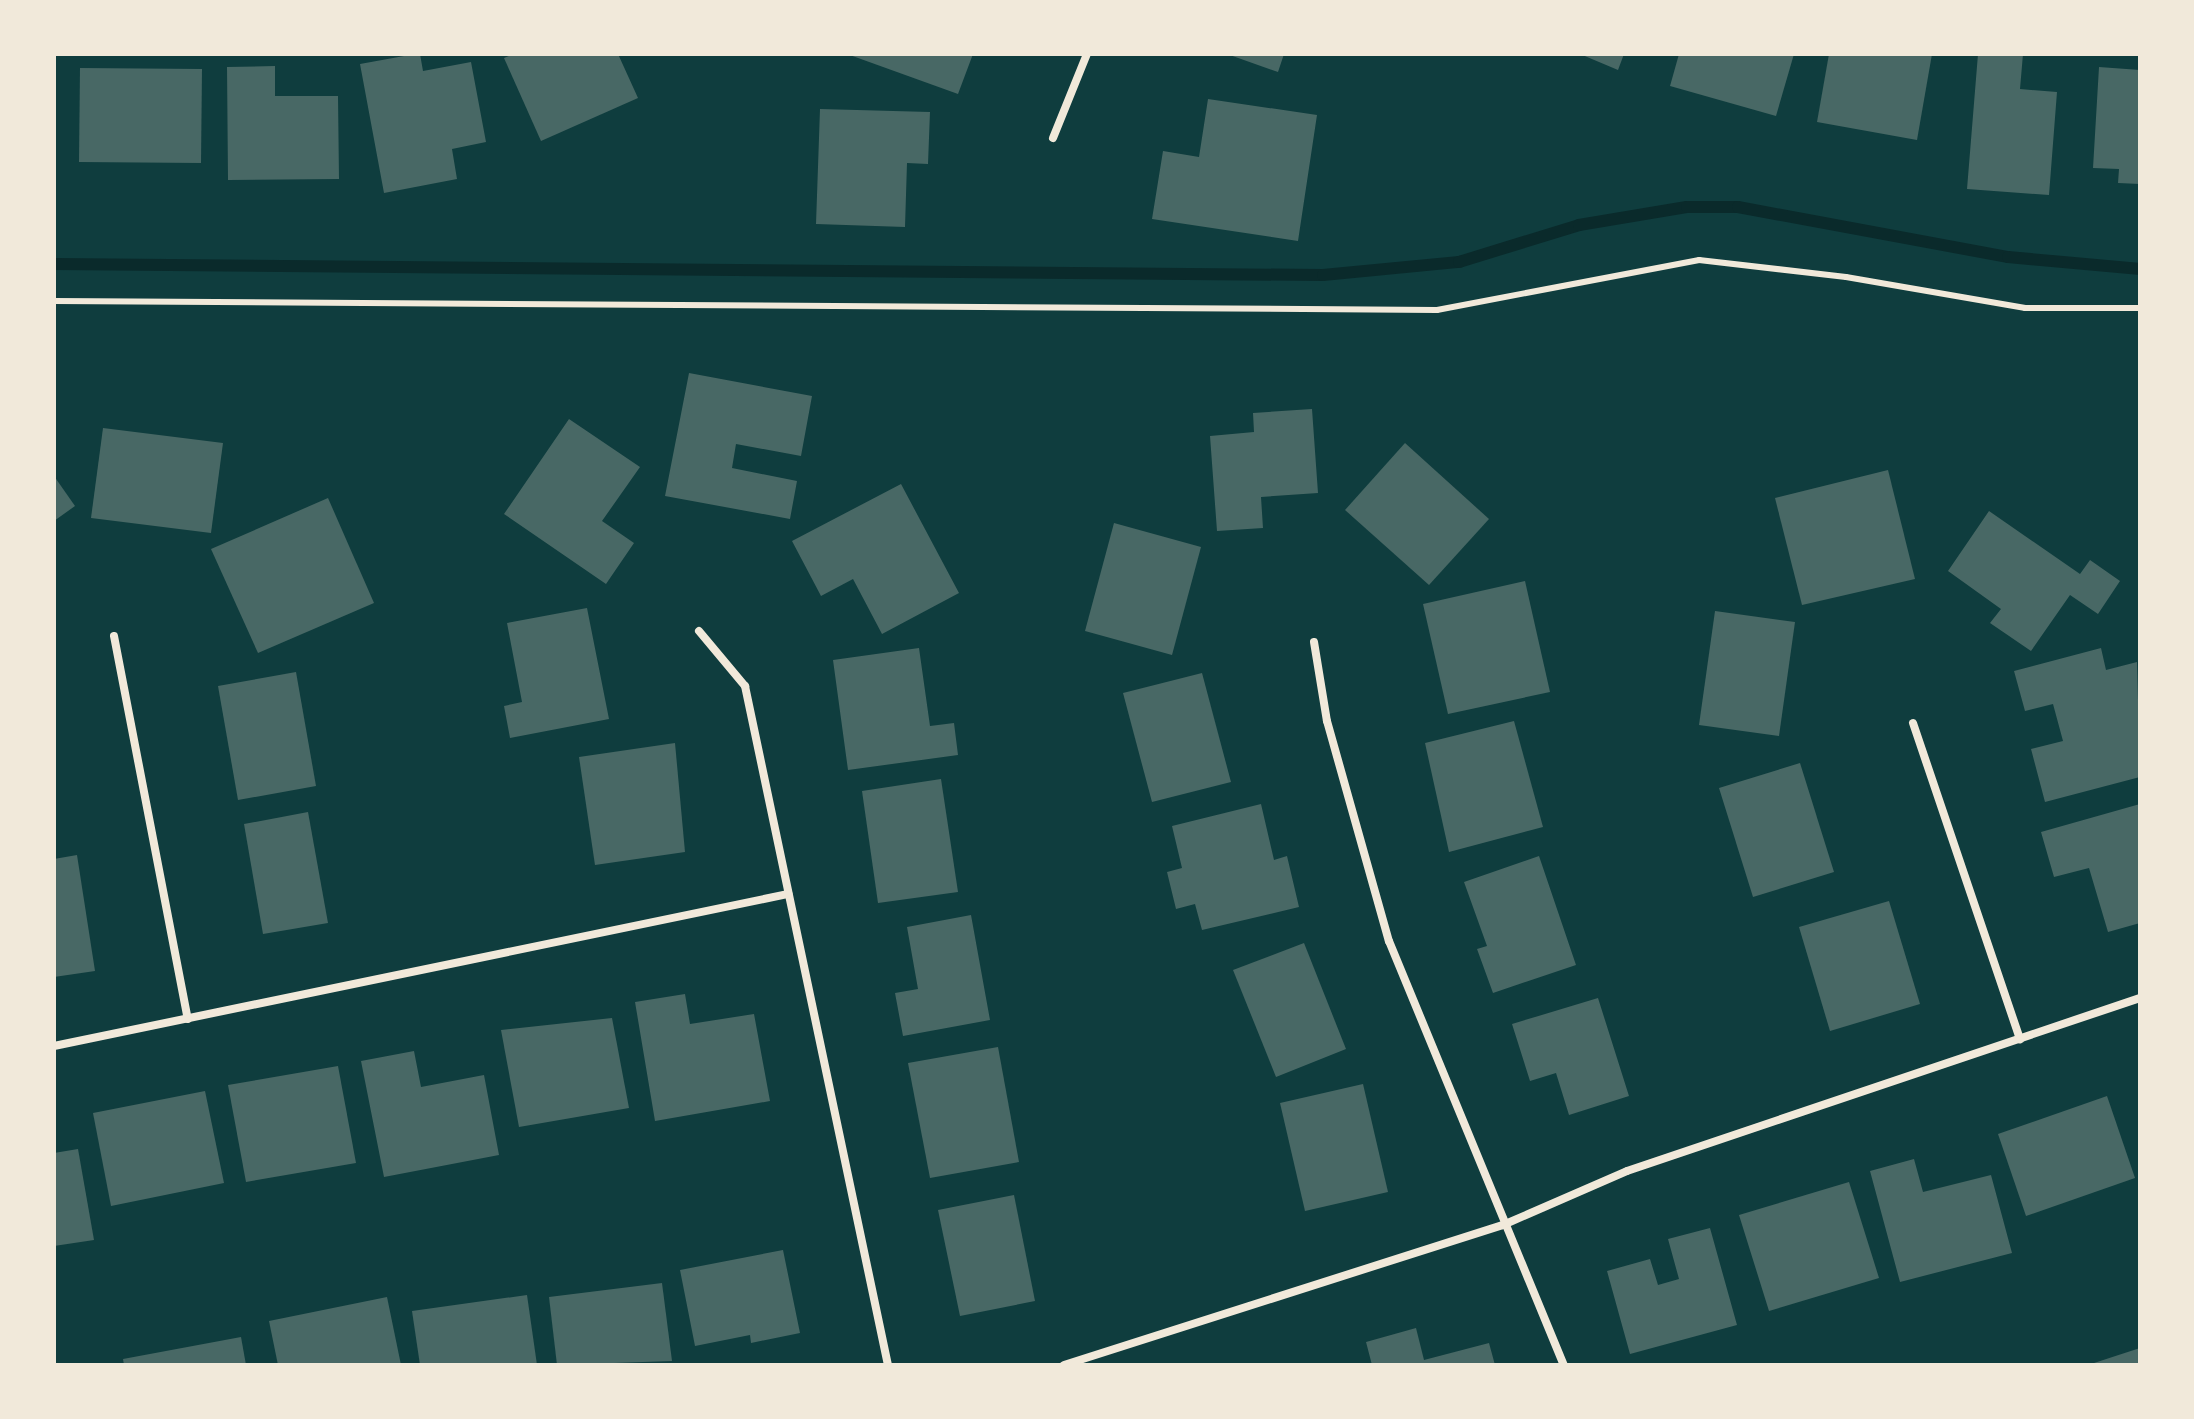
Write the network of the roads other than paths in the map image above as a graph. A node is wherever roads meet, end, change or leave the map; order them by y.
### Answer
1 (1087, 54) edge
2 (1053, 138) dead end
3 (54, 301) edge
4 (2140, 308) edge
5 (699, 631) dead end
6 (114, 636) dead end
7 (1314, 642) dead end
8 (1913, 723) dead end
9 (788, 894) junction
10 (2140, 998) edge
11 (188, 1019) junction
12 (2020, 1039) junction
13 (54, 1046) edge
14 (1503, 1225) junction
15 (888, 1365) edge
16 (1064, 1365) edge
17 (1564, 1365) edge

1 - 2 street
3 - 4 lane
5 - 9 street
6 - 11 street
7 - 14 street
8 - 12 street
9 - 11 street
9 - 15 street
10 - 12 street
11 - 13 street
12 - 14 street
14 - 16 street
14 - 17 street

